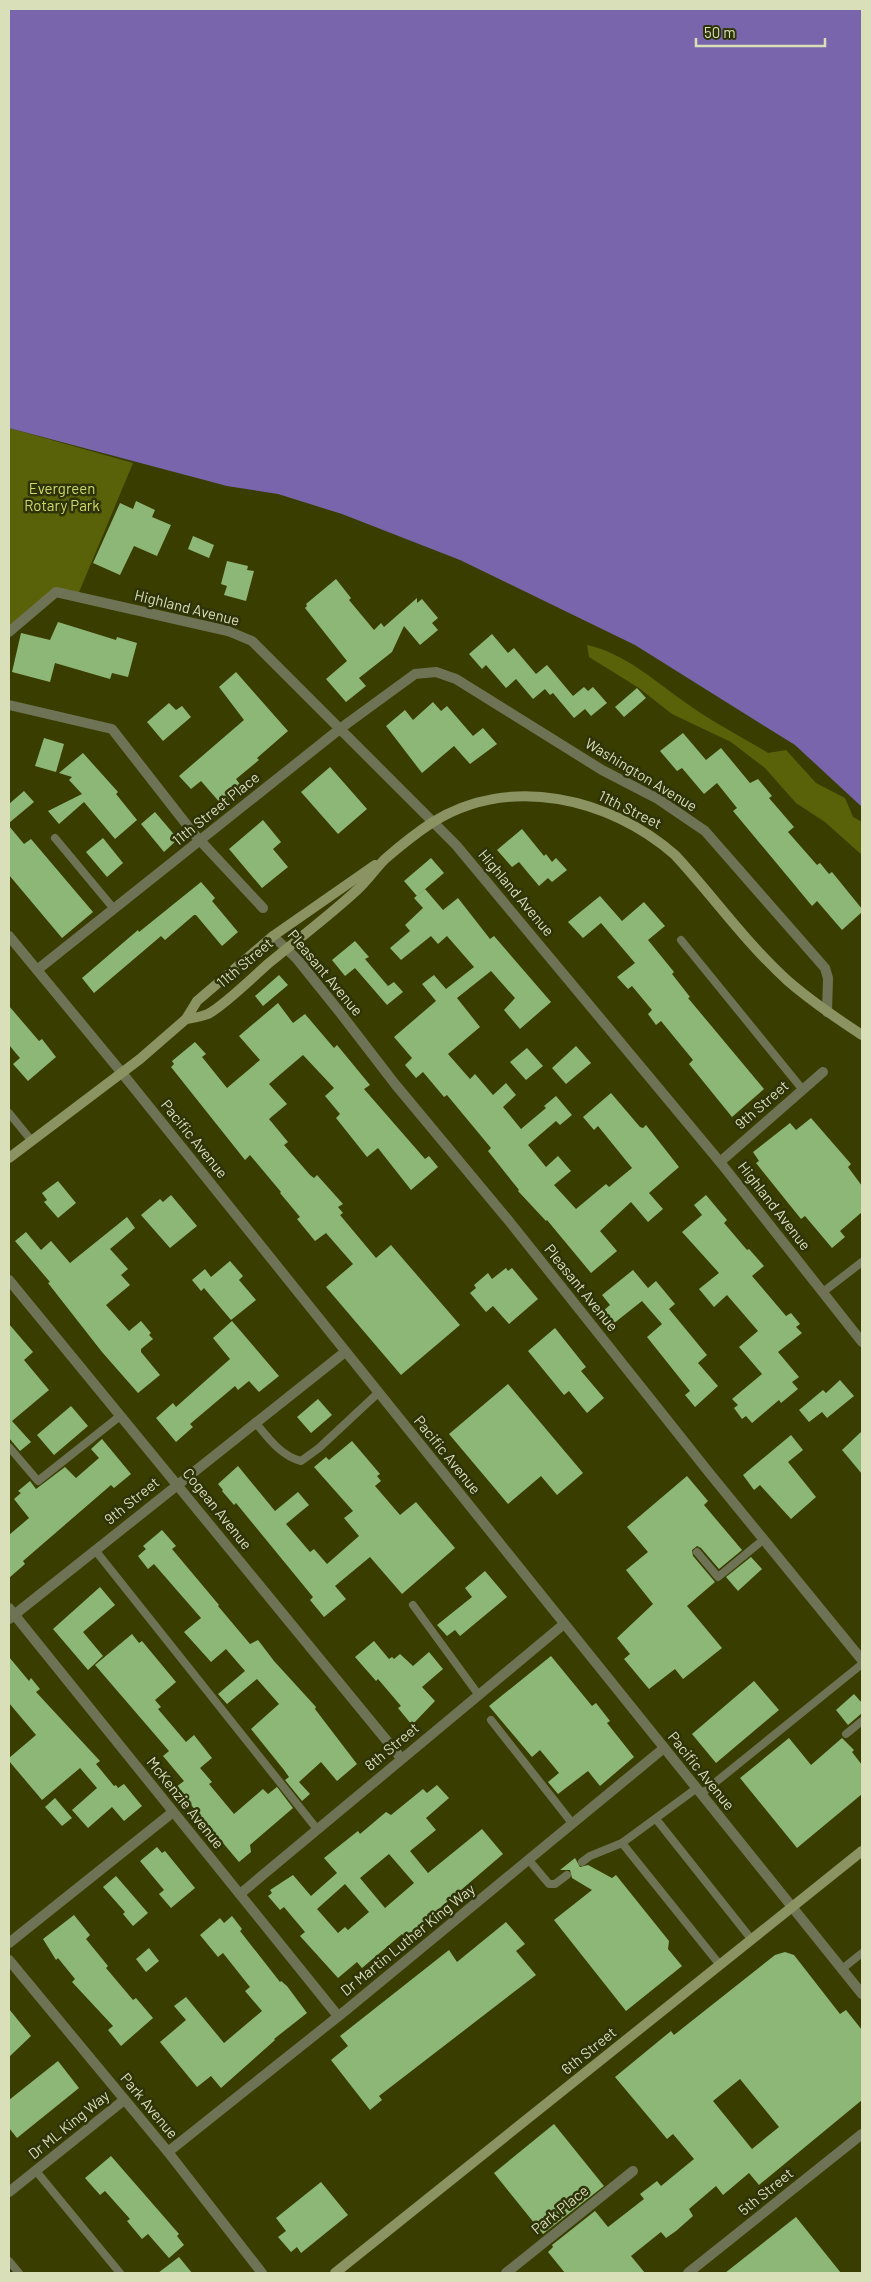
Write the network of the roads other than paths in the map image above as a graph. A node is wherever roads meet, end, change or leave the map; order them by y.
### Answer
1 (9, 632) edge
2 (415, 674) joint
3 (9, 705) edge
4 (341, 728) junction
5 (435, 821) junction
6 (55, 838) dead end
7 (201, 841) junction
8 (385, 860) junction
9 (263, 908) dead end
10 (114, 909) junction
11 (9, 936) edge
12 (274, 936) junction
13 (681, 940) dead end
14 (286, 949) junction
15 (37, 970) junction
16 (827, 1012) junction
17 (186, 1019) junction
18 (862, 1035) edge
19 (823, 1072) dead end
20 (122, 1073) junction
21 (803, 1090) junction
22 (9, 1113) edge
23 (31, 1140) junction
24 (9, 1158) edge
25 (720, 1162) junction
26 (862, 1262) edge
27 (9, 1280) edge
28 (823, 1292) junction
29 (862, 1342) edge
30 (345, 1352) junction
31 (378, 1393) junction
32 (120, 1416) junction
33 (255, 1422) junction
34 (9, 1447) edge
35 (177, 1484) junction
36 (764, 1539) junction
37 (95, 1550) junction
38 (697, 1552) dead end
39 (414, 1605) dead end
40 (10, 1614) edge
41 (564, 1624) junction
42 (862, 1662) edge
43 (478, 1694) junction
44 (491, 1720) dead end
45 (862, 1721) edge
46 (846, 1734) dead end
47 (664, 1748) junction
48 (401, 1758) junction
49 (699, 1791) junction
50 (173, 1812) junction
51 (656, 1819) junction
52 (572, 1823) junction
53 (318, 1829) junction
54 (622, 1843) junction
55 (862, 1852) edge
56 (528, 1859) junction
57 (582, 1862) dead end
58 (567, 1875) dead end
59 (240, 1894) junction
60 (792, 1908) junction
61 (752, 1940) junction
62 (9, 1943) edge
63 (862, 1953) edge
64 (9, 1960) edge
65 (720, 1966) junction
66 (842, 1969) junction
67 (862, 1994) edge
68 (338, 2016) junction
69 (124, 2100) junction
70 (862, 2134) edge
71 (168, 2152) junction
72 (36, 2170) junction
73 (633, 2171) dead end
74 (9, 2192) edge
75 (9, 2261) edge
76 (19, 2273) edge
77 (120, 2273) edge
78 (262, 2273) edge
79 (335, 2273) edge
80 (506, 2273) edge
81 (688, 2273) edge

1 - 4 street, Highland Avenue
2 - 4 street, 11th Street Place
2 - 16 street, Washington Avenue
3 - 7 street
4 - 5 street, Highland Avenue
4 - 7 street, 11th Street Place
5 - 8 main road, 11th Street
5 - 16 main road, 11th Street
5 - 25 street, Highland Avenue
6 - 10 lane
7 - 9 street
7 - 10 street, 11th Street Place
8 - 12 main road, 11th Street
8 - 14 main road, 11th Street
10 - 15 street, 11th Street Place
11 - 15 street, Pacific Avenue
12 - 14 street, Pleasant Avenue
12 - 17 main road, 11th Street
13 - 21 lane
14 - 17 main road, 11th Street
14 - 36 street, Pleasant Avenue
15 - 20 street, Pacific Avenue
16 - 18 main road, 11th Street
17 - 20 main road, 11th Street
19 - 21 street, 9th Street
20 - 23 main road, 11th Street
20 - 30 street, Pacific Avenue
21 - 25 street, 9th Street
22 - 23 lane
23 - 24 main road, 11th Street
25 - 28 street, Highland Avenue
26 - 28 lane
27 - 32 street, Cogean Avenue
28 - 29 street, Highland Avenue
30 - 31 street, Pacific Avenue
30 - 33 street, 9th Street
31 - 33 lane
31 - 41 street, Pacific Avenue
32 - 34 lane
32 - 35 street, Cogean Avenue
33 - 35 street, 9th Street
35 - 37 street, 9th Street
35 - 48 street, Cogean Avenue
36 - 38 lane
36 - 42 street, Pleasant Avenue
37 - 40 street, 9th Street
37 - 53 lane
39 - 43 lane
40 - 50 street, McKenzie Avenue
41 - 43 street, 8th Street
41 - 47 street, Pacific Avenue
42 - 49 lane
43 - 48 street, 8th Street
44 - 52 lane
45 - 46 lane
47 - 49 street, Pacific Avenue
47 - 52 street, Dr Martin Luther King Way
48 - 53 street, 8th Street
49 - 51 lane
49 - 60 street, Pacific Avenue
50 - 59 street, McKenzie Avenue
50 - 62 street
51 - 54 lane
51 - 61 lane
52 - 56 street, Dr Martin Luther King Way
53 - 59 street, 8th Street
54 - 57 lane
54 - 65 lane
55 - 60 main road, 6th Street
56 - 58 lane
56 - 68 street, Dr Martin Luther King Way
59 - 68 street, McKenzie Avenue
60 - 61 main road, 6th Street
60 - 66 street, Pacific Avenue
61 - 65 main road, 6th Street
63 - 66 lane
64 - 69 street, Park Avenue
65 - 79 main road, 6th Street
66 - 67 street, Pacific Avenue
68 - 71 street, Dr Martin Luther King Way
69 - 71 street, Park Avenue
69 - 72 street, Dr ML King Way
70 - 81 street, 5th Street
71 - 78 street, Park Avenue
72 - 74 street, Dr ML King Way
72 - 77 lane
73 - 80 street, Park Place
75 - 76 lane

